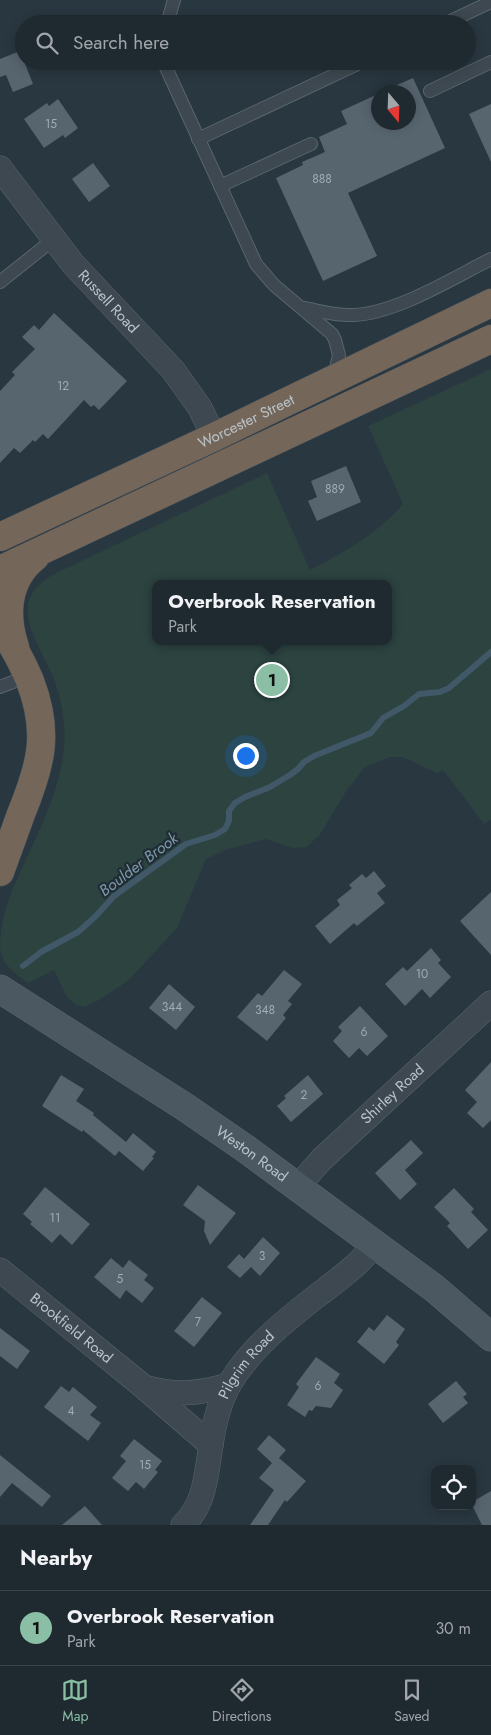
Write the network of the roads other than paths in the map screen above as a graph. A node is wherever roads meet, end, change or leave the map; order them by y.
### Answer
1 (174, 0) edge
2 (491, 2) edge
3 (170, 15) edge
4 (463, 15) edge
5 (491, 62) edge
6 (476, 69) edge
7 (167, 70) edge
8 (345, 70) edge
9 (474, 70) edge
10 (430, 91) dead end
11 (198, 138) junction
12 (311, 144) dead end
13 (0, 168) edge
14 (220, 186) junction
15 (54, 239) junction
16 (491, 259) edge
17 (0, 281) edge
18 (491, 303) edge
19 (302, 307) junction
20 (491, 340) edge
21 (333, 379) junction
22 (214, 437) junction
23 (0, 537) edge
24 (48, 548) junction
25 (0, 570) edge
26 (8, 639) edge
27 (28, 676) junction
28 (0, 687) edge
29 (22, 812) junction
30 (0, 837) edge
31 (0, 872) edge
32 (0, 989) edge
33 (491, 1003) edge
34 (298, 1186) junction
35 (374, 1245) junction
36 (0, 1270) edge
37 (491, 1337) edge
38 (229, 1386) junction
39 (144, 1388) junction
40 (211, 1445) junction
41 (183, 1525) edge

1 - 3 lane
2 - 4 lane
5 - 6 lane
7 - 11 lane
8 - 11 lane
9 - 10 lane
11 - 14 lane
12 - 14 lane
13 - 15 street, Russell Road
14 - 19 lane
15 - 17 lane
15 - 22 street, Russell Road
16 - 19 lane
18 - 21 highway, Worcester Street
19 - 21 lane
20 - 24 highway, Worcester Street
21 - 22 highway, Worcester Street
22 - 23 highway, Worcester Street
24 - 25 highway, Worcester Street
24 - 26 highway
26 - 27 highway
27 - 28 lane
27 - 29 highway
29 - 30 highway
29 - 31 highway
32 - 34 main road, Weston Road
33 - 34 street, Shirley Road
34 - 35 main road, Weston Road
35 - 37 main road, Weston Road
35 - 38 street, Pilgrim Road
36 - 39 street, Brookfield Road
38 - 39 street, Brookfield Road
38 - 40 street, Pilgrim Road
39 - 40 street, Brookfield Road
40 - 41 street, Pilgrim Road

